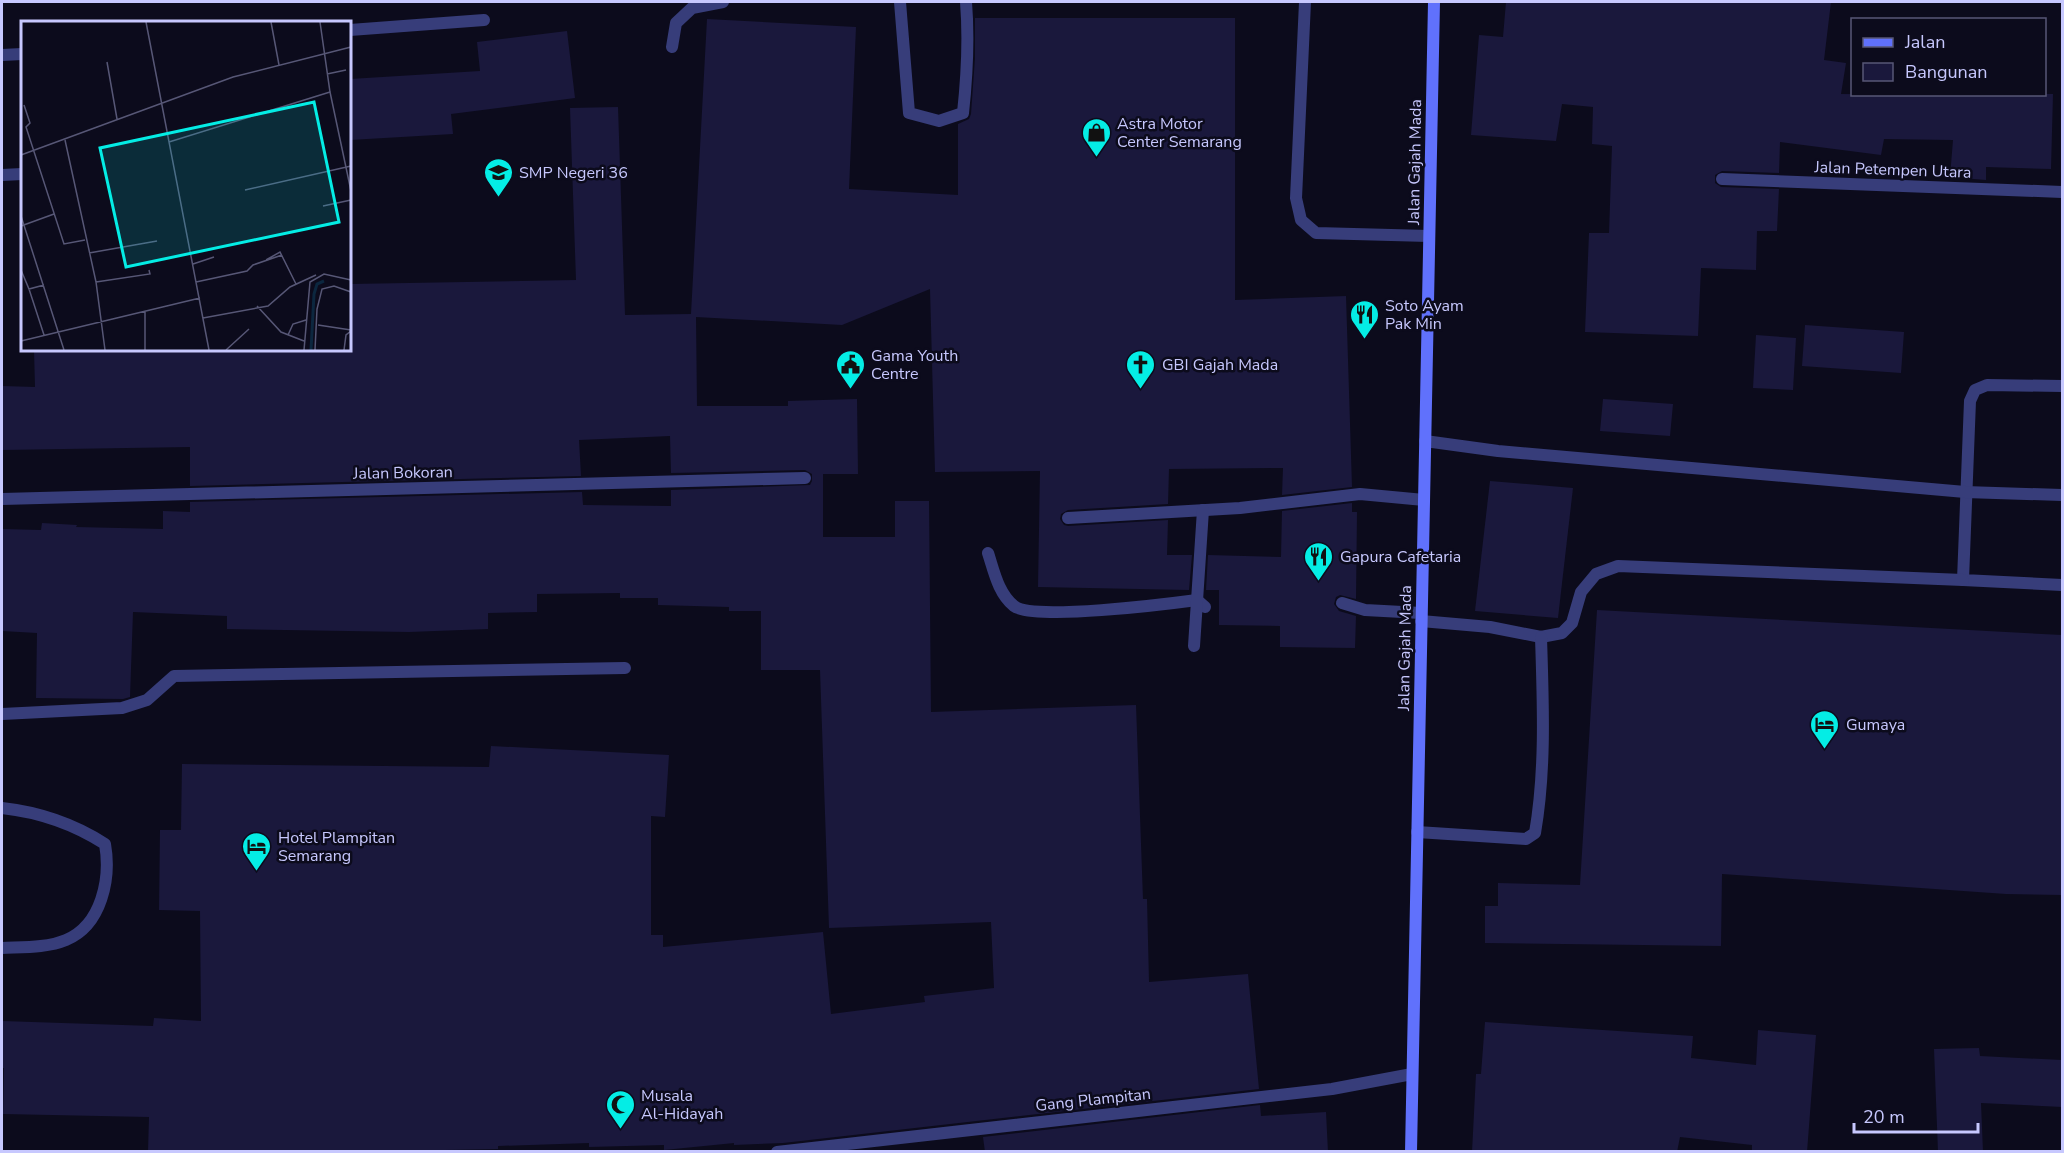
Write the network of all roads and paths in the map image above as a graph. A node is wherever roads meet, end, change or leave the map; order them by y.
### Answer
1 (723, 2) edge
2 (900, 2) edge
3 (966, 2) edge
4 (1305, 2) edge
5 (1434, 2) edge
6 (484, 20) dead end
7 (351, 30) edge
8 (672, 47) dead end
9 (21, 54) edge
10 (2, 56) edge
11 (21, 174) edge
12 (2, 175) edge
13 (1722, 179) dead end
14 (2062, 192) edge
15 (1429, 236) junction
16 (2062, 386) edge
17 (1425, 441) junction
18 (805, 478) dead end
19 (1965, 492) junction
20 (2062, 495) edge
21 (2, 498) edge
22 (1424, 500) junction
23 (1203, 510) junction
24 (1068, 518) dead end
25 (988, 553) dead end
26 (1963, 580) junction
27 (2062, 585) edge
28 (1342, 603) dead end
29 (1201, 604) junction
30 (1421, 617) junction
31 (1541, 637) junction
32 (1194, 646) dead end
33 (625, 668) dead end
34 (2, 714) edge
35 (2, 808) edge
36 (1417, 832) junction
37 (2, 948) edge
38 (1412, 1074) junction
39 (777, 1152) edge
40 (1411, 1152) edge

1 - 8 street
2 - 3 street
4 - 15 street
5 - 15 main road, Jalan Gajah Mada
6 - 7 street
9 - 10 street
11 - 12 street
13 - 14 street, Jalan Petempen Utara
15 - 17 main road, Jalan Gajah Mada
16 - 19 street
17 - 19 street
17 - 22 main road, Jalan Gajah Mada
18 - 21 street, Jalan Bokoran
19 - 20 street
19 - 26 street
22 - 23 street
22 - 30 main road, Jalan Gajah Mada
23 - 24 street
23 - 29 street
25 - 29 street
26 - 27 street
26 - 31 street
28 - 30 street
29 - 32 street
30 - 31 street
30 - 36 main road, Jalan Gajah Mada
31 - 36 street
33 - 34 street
35 - 37 street
36 - 38 main road, Jalan Gajah Mada
38 - 39 street, Gang Plampitan
38 - 40 main road, Jalan Gajah Mada

